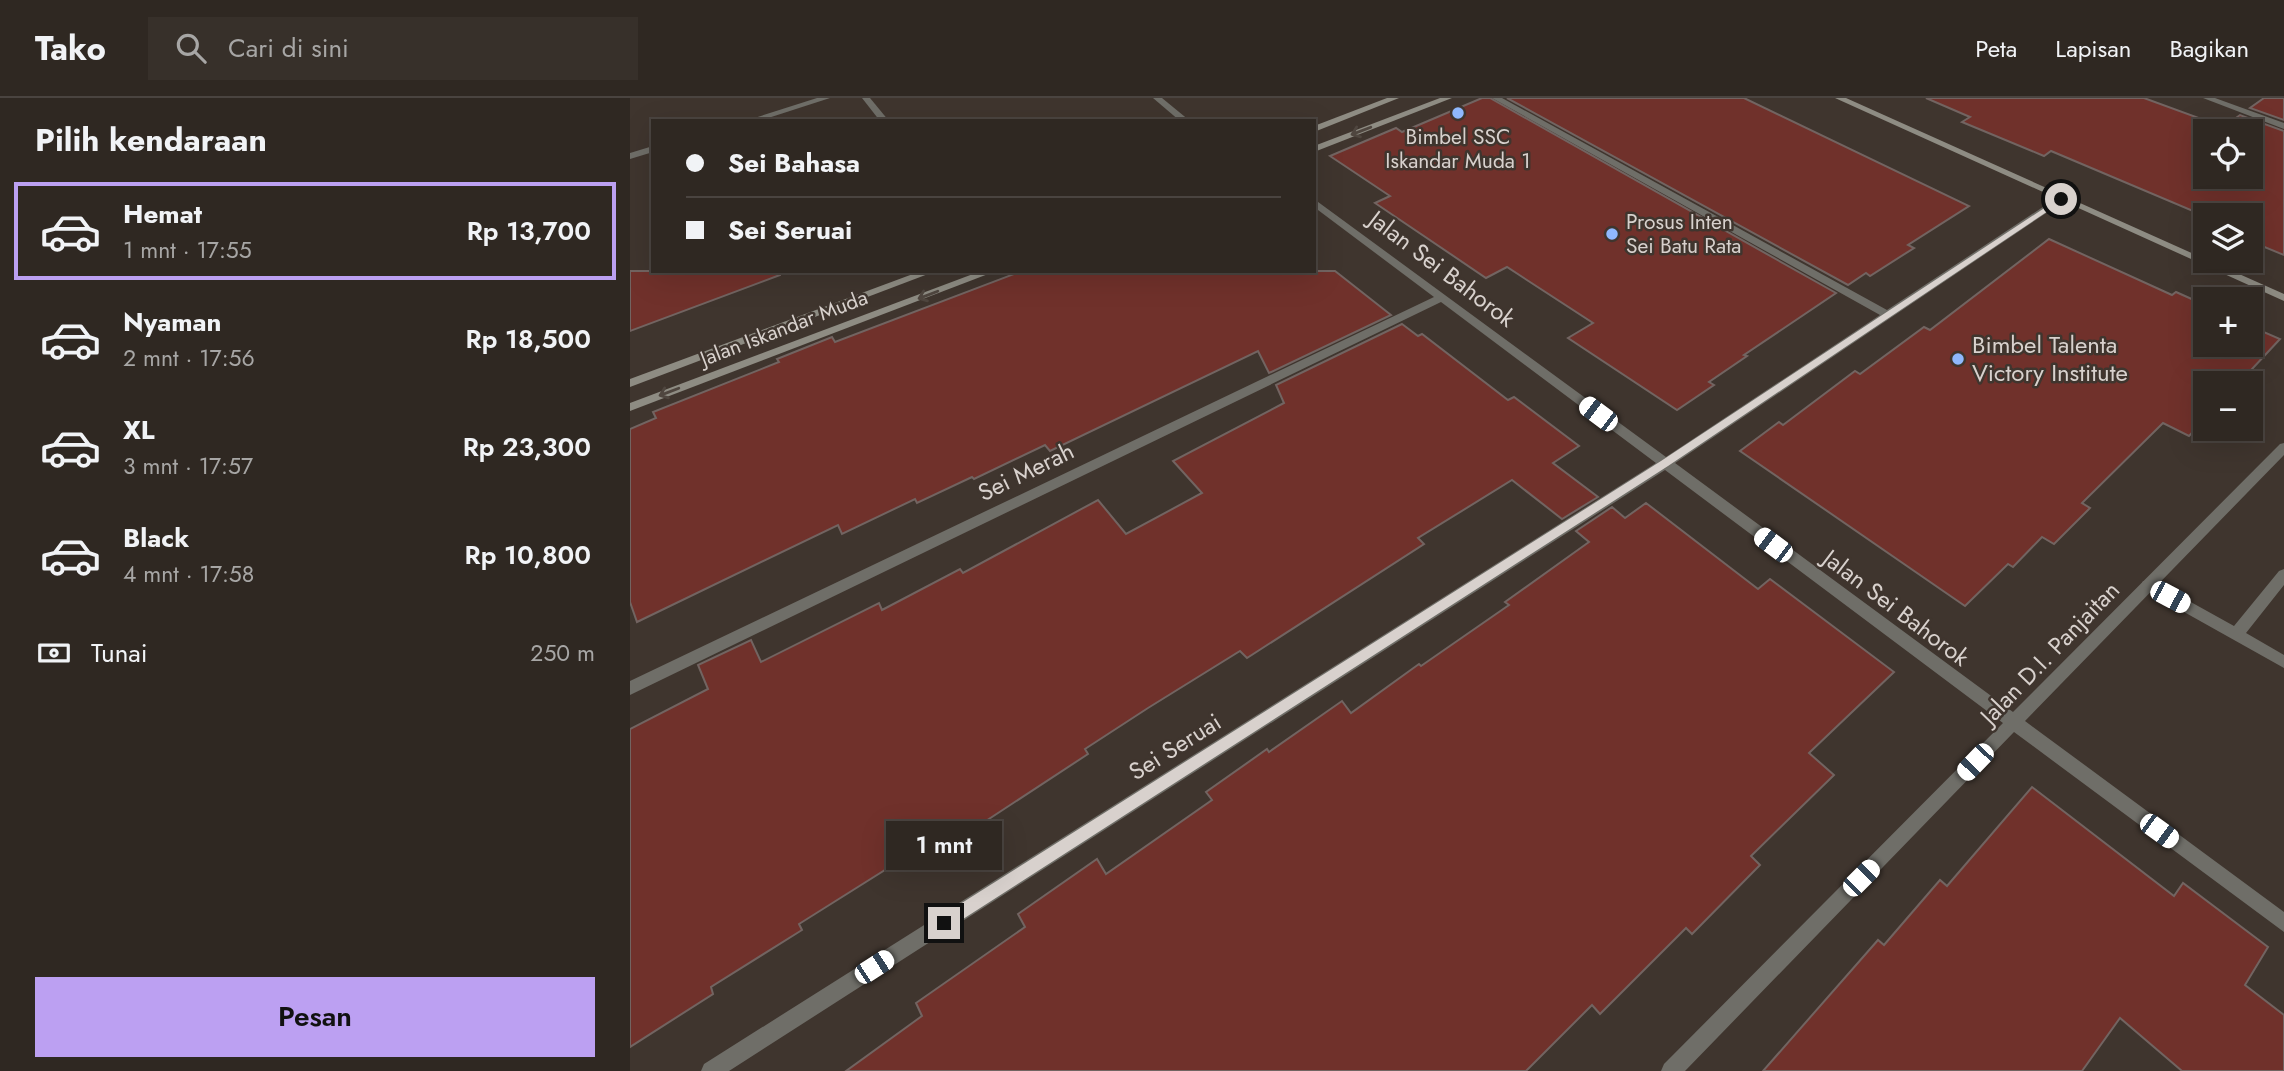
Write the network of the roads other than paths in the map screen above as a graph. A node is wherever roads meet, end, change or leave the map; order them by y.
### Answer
1 (826, 98) edge
2 (866, 98) edge
3 (1157, 98) edge
4 (1395, 98) edge
5 (1448, 98) edge
6 (1496, 98) edge
7 (1839, 98) edge
8 (2212, 99) edge
9 (756, 119) edge
10 (883, 119) edge
11 (1183, 119) edge
12 (2284, 126) edge
13 (1316, 128) edge
14 (1316, 148) edge
15 (651, 150) edge
16 (630, 156) edge
17 (2061, 199) junction
18 (1316, 203) edge
19 (926, 273) edge
20 (986, 273) edge
21 (1442, 297) junction
22 (2284, 298) edge
23 (1887, 314) junction
24 (630, 383) edge
25 (630, 407) edge
26 (2284, 447) edge
27 (1664, 464) junction
28 (2284, 575) edge
29 (2148, 585) junction
30 (2236, 633) junction
31 (2284, 662) edge
32 (630, 688) edge
33 (2013, 723) junction
34 (2284, 923) edge
35 (711, 1071) edge
36 (1671, 1071) edge

1 - 9 street
2 - 10 street
3 - 11 street
4 - 13 main road
5 -> 14 main road
6 - 23 street
7 - 17 main road
8 - 12 street
15 - 16 street
17 - 22 main road
17 - 23 street, Sei Seruai
18 - 21 street, Jalan Sei Bahorok
19 - 24 main road, Jalan Iskandar Muda
20 -> 25 main road, Jalan Iskandar Muda
21 - 27 street, Jalan Sei Bahorok
21 - 32 street, Sei Merah
23 - 27 street, Sei Seruai
26 - 29 street, Jalan D.I. Panjaitan
27 - 33 street, Jalan Sei Bahorok
27 - 35 street, Sei Seruai
28 - 30 street
29 - 30 street
29 - 33 street, Jalan D.I. Panjaitan
30 - 31 street
33 - 34 street, Jalan Sei Bahorok
33 - 36 street, Jalan D.I. Panjaitan

